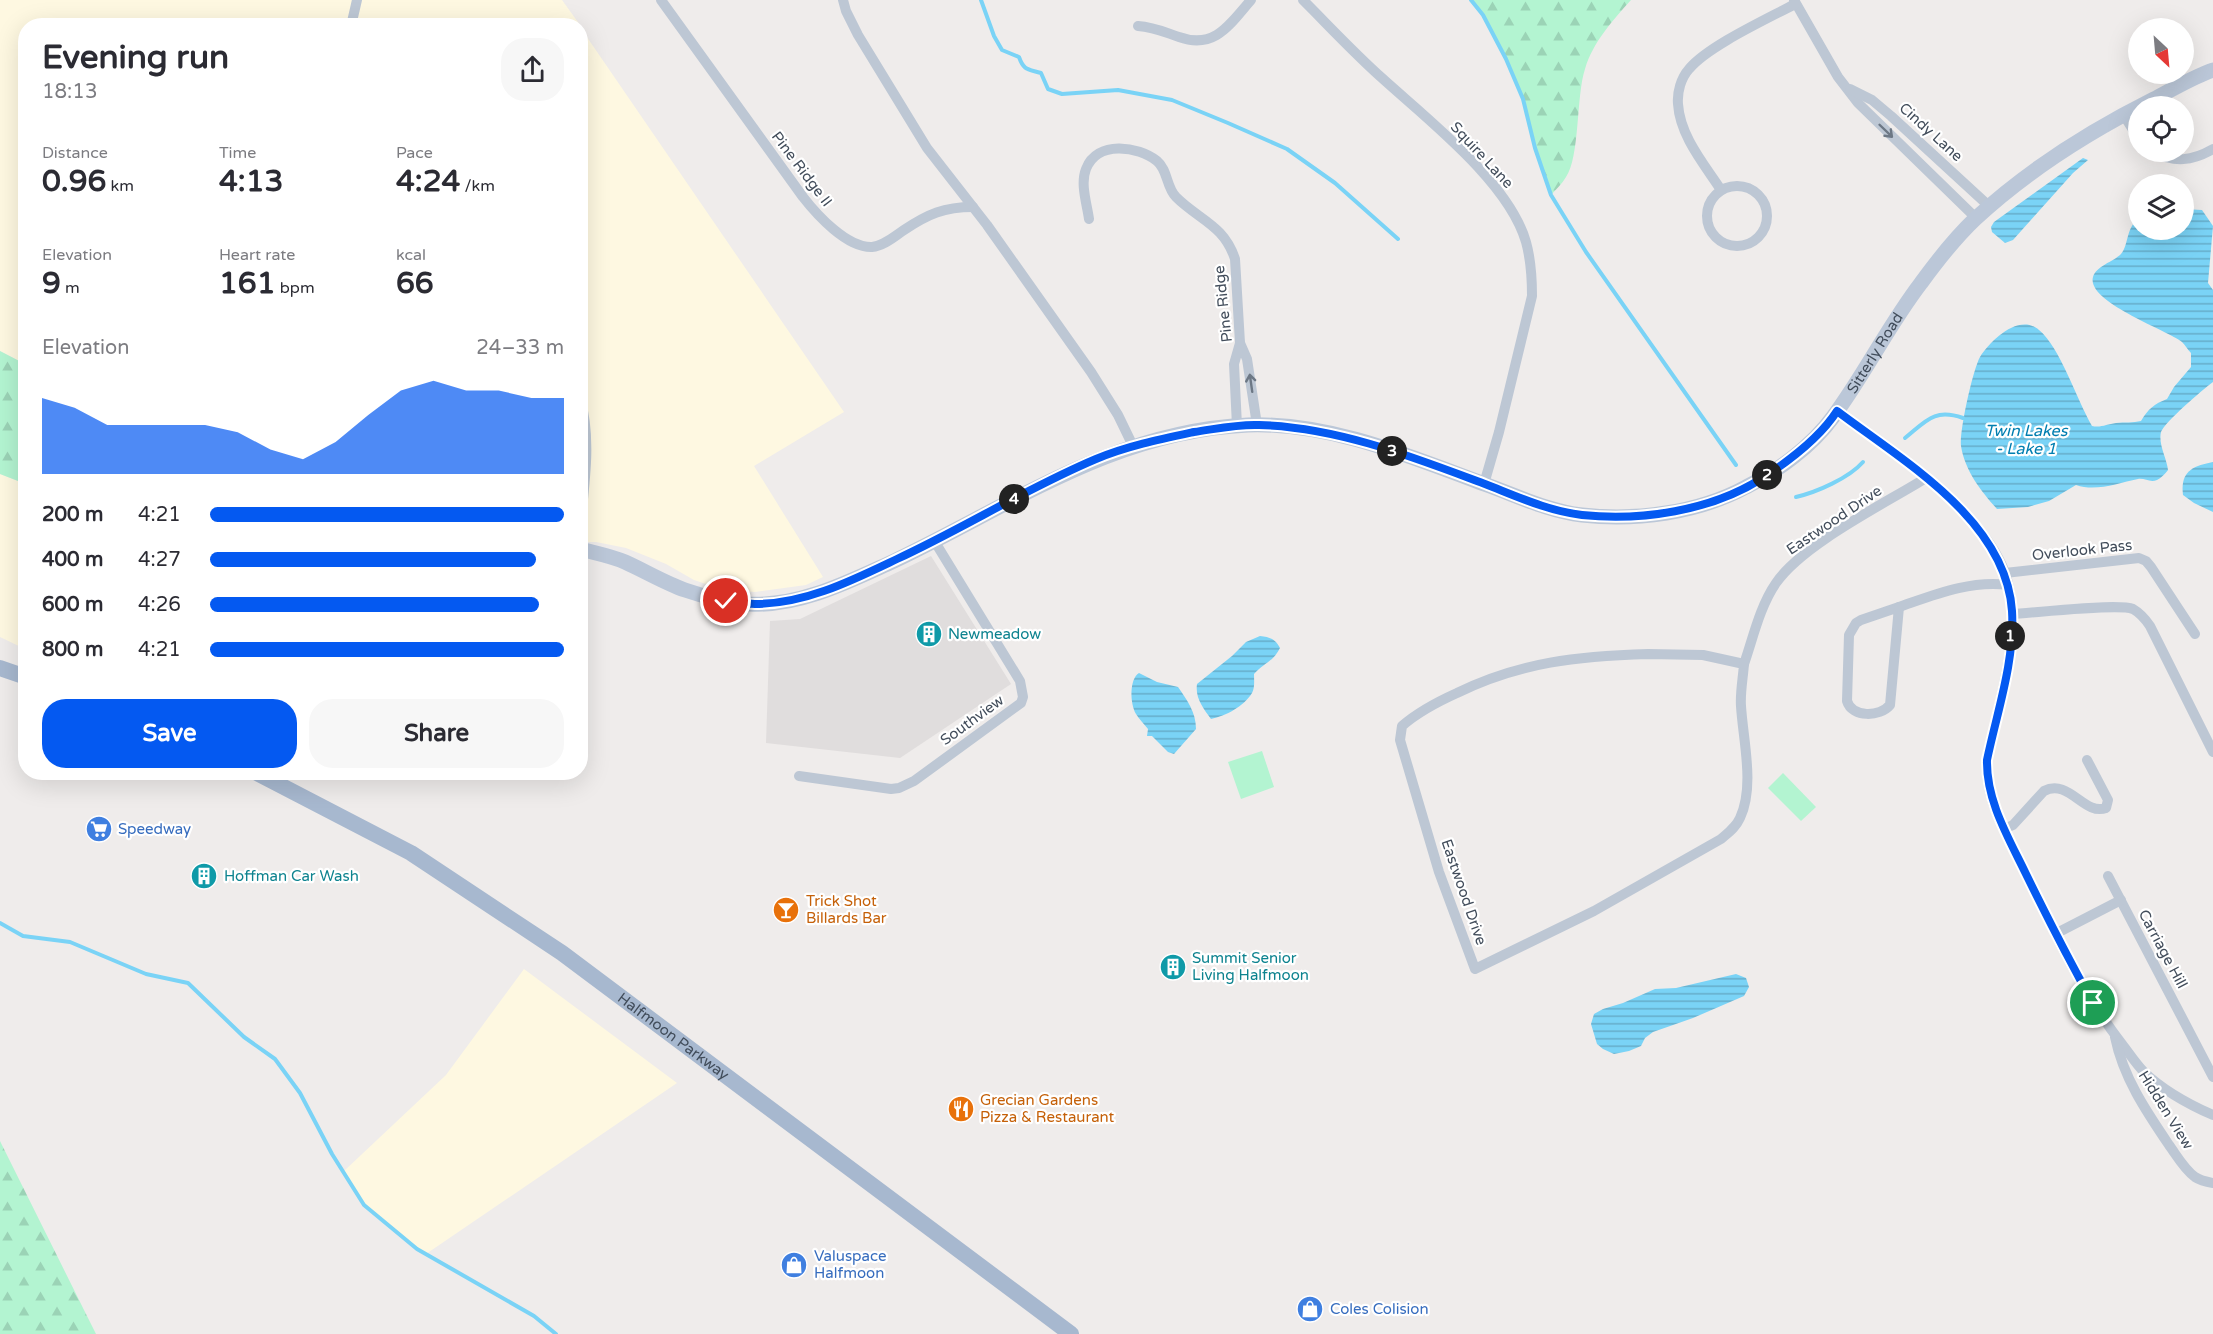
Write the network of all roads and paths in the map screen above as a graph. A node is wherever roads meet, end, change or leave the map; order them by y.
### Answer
1 (357, 0) edge
2 (661, 0) edge
3 (843, 0) edge
4 (1251, 0) edge
5 (1303, 0) edge
6 (1795, 2) edge
7 (353, 18) edge
8 (1138, 26) dead end
9 (2213, 70) edge
10 (1847, 88) junction
11 (2123, 114) junction
12 (2128, 122) edge
13 (2213, 149) edge
14 (2194, 158) edge
15 (1721, 190) junction
16 (972, 207) junction
17 (1990, 207) junction
18 (1976, 218) junction
19 (1089, 219) dead end
20 (1240, 343) junction
21 (1837, 411) junction
22 (1257, 425) junction
23 (1237, 426) junction
24 (1133, 446) junction
25 (1926, 478) junction
26 (1484, 483) junction
27 (935, 542) junction
28 (588, 551) edge
29 (2005, 573) junction
30 (2008, 585) junction
31 (1899, 607) junction
32 (2012, 614) junction
33 (2195, 634) dead end
34 (1744, 664) junction
35 (0, 668) edge
36 (18, 674) edge
37 (2213, 752) edge
38 (2087, 760) dead end
39 (799, 776) dead end
40 (270, 780) edge
41 (2004, 829) junction
42 (2108, 876) dead end
43 (2121, 900) junction
44 (2055, 934) junction
45 (2115, 1035) junction
46 (2213, 1077) edge
47 (2213, 1115) edge
48 (2213, 1183) edge
49 (1071, 1334) edge

1 - 7 street
2 - 16 street, Pine Ridge II
3 - 16 street
4 - 8 street
5 - 26 street, Squire Lane
6 - 10 street, Cindy Lane
6 - 15 street
9 - 11 street, Sitterly Road
10 - 17 street, Cindy Lane
10 -> 18 street, Cindy Lane
11 - 12 street
11 - 17 street, Sitterly Road
13 - 14 street
15 - 15 street
16 - 24 street
17 - 18 street, Sitterly Road
18 - 21 street, Sitterly Road
19 - 20 street, Pine Ridge
22 -> 20 street, Pine Ridge
20 - 23 street
21 - 25 street
21 - 26 street, Sitterly Road
22 - 23 street, Sitterly Road
22 - 26 street, Sitterly Road
23 - 24 street, Sitterly Road
24 - 27 street, Sitterly Road
25 - 29 street
25 - 34 street, Eastwood Drive
27 - 28 street, Sitterly Road
27 - 39 street, Southview
29 - 30 street
29 - 33 street, Overlook Pass
30 - 31 street
30 - 32 street
31 - 31 street
32 - 37 street
32 - 41 street
34 - 34 street, Eastwood Drive
35 - 36 main road
38 - 41 street
40 - 49 main road, Halfmoon Parkway
41 - 44 street
42 - 43 street
43 - 44 street, Carriage Hill
43 - 46 street, Carriage Hill
44 - 45 street
45 - 47 street
45 - 48 street, Hidden View

